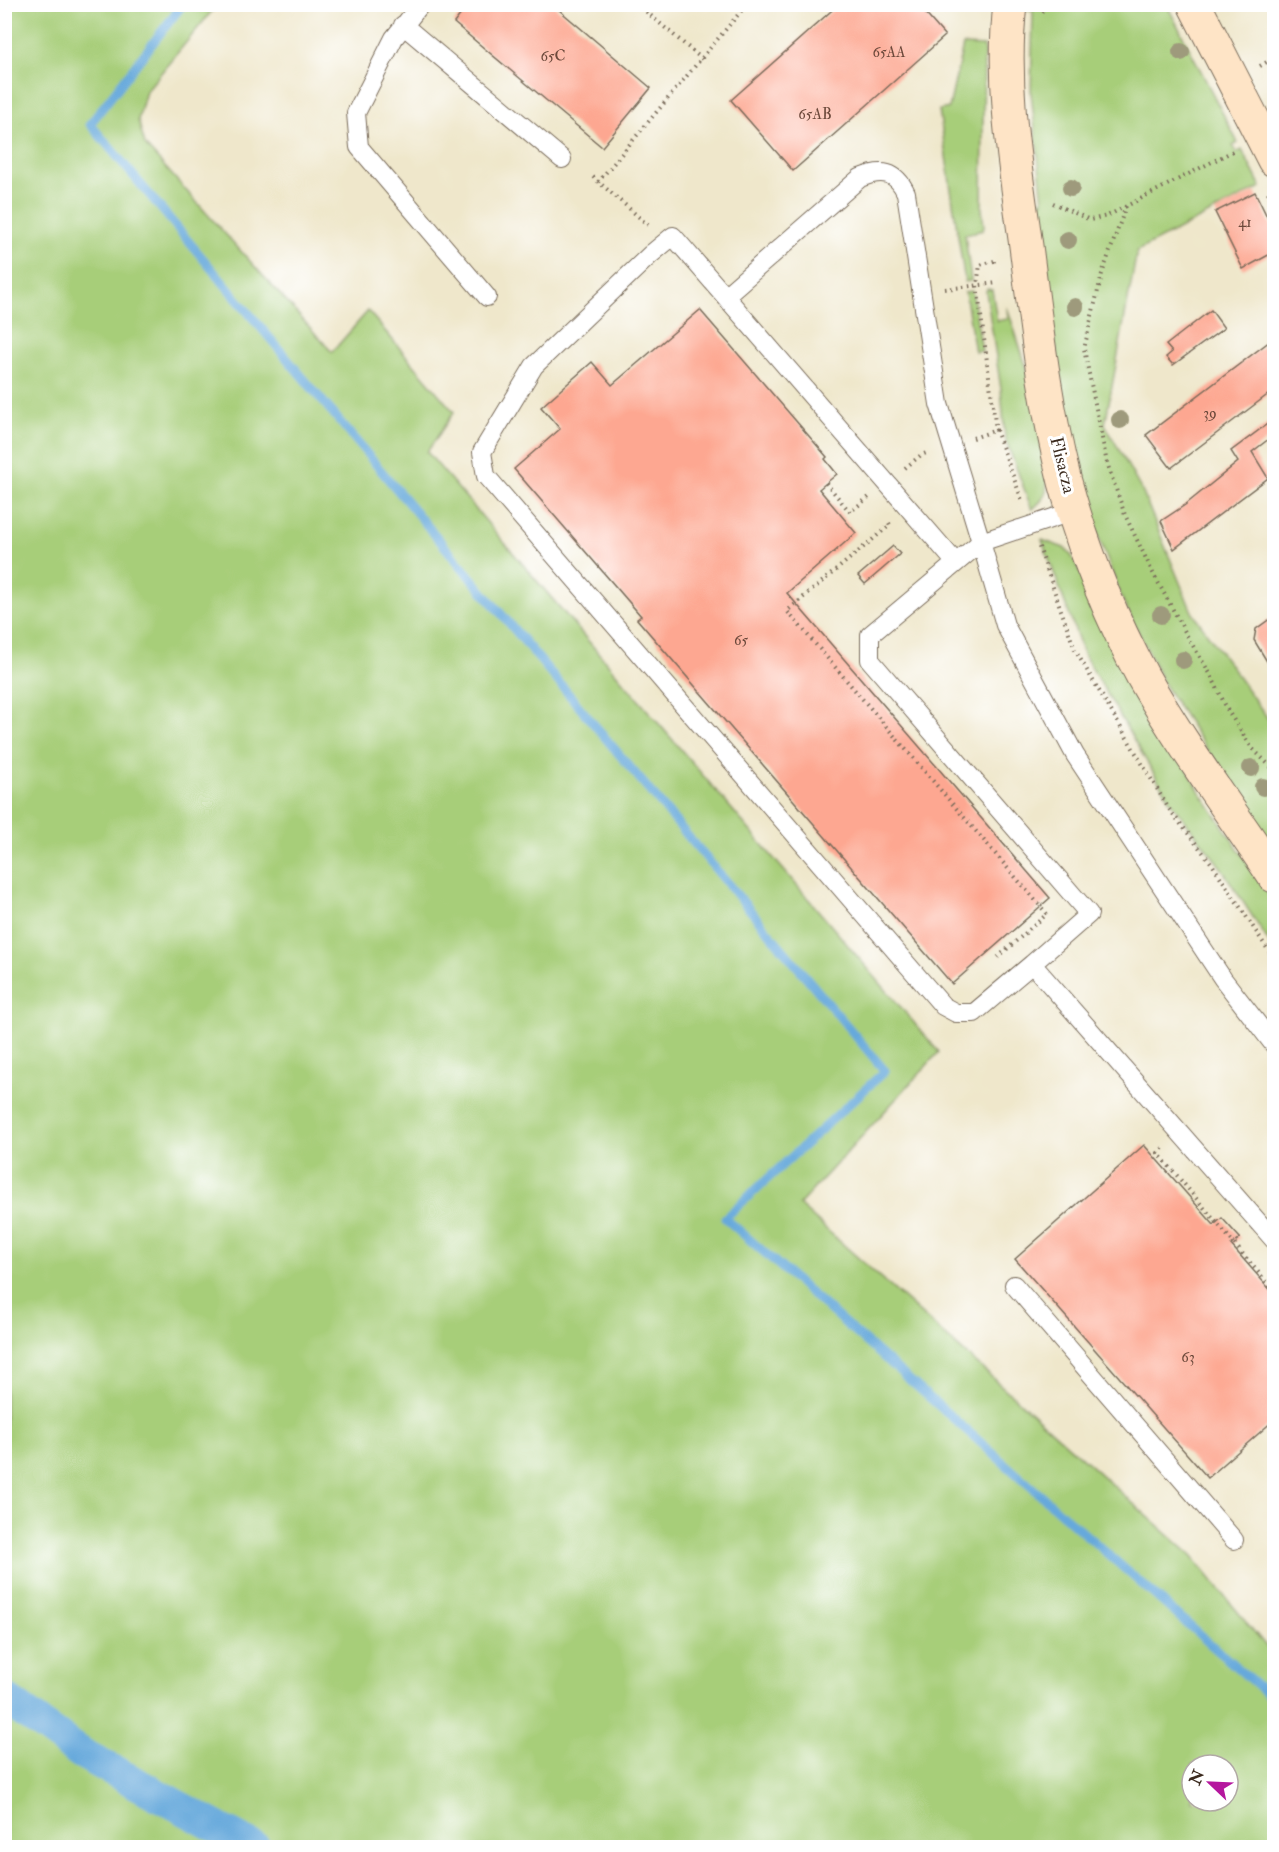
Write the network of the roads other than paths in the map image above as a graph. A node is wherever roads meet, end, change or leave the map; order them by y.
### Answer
1 (421, 4) edge
2 (1010, 4) edge
3 (1194, 4) edge
4 (404, 25) junction
5 (561, 159) dead end
6 (1275, 160) edge
7 (725, 296) junction
8 (487, 297) dead end
9 (1074, 511) junction
10 (981, 542) junction
11 (956, 563) junction
12 (1275, 876) edge
13 (1032, 964) junction
14 (1275, 1045) edge
15 (1275, 1240) edge
16 (1014, 1286) dead end
17 (1234, 1540) dead end

1 - 4 lane
2 - 9 street, Flisacza
3 - 6 street
4 - 5 lane
4 - 8 lane
7 - 10 lane
7 - 11 lane
7 - 13 lane
9 - 10 lane
9 - 12 street, Flisacza
10 - 11 lane
10 - 14 lane
11 - 13 lane
13 - 15 lane
16 - 17 lane

